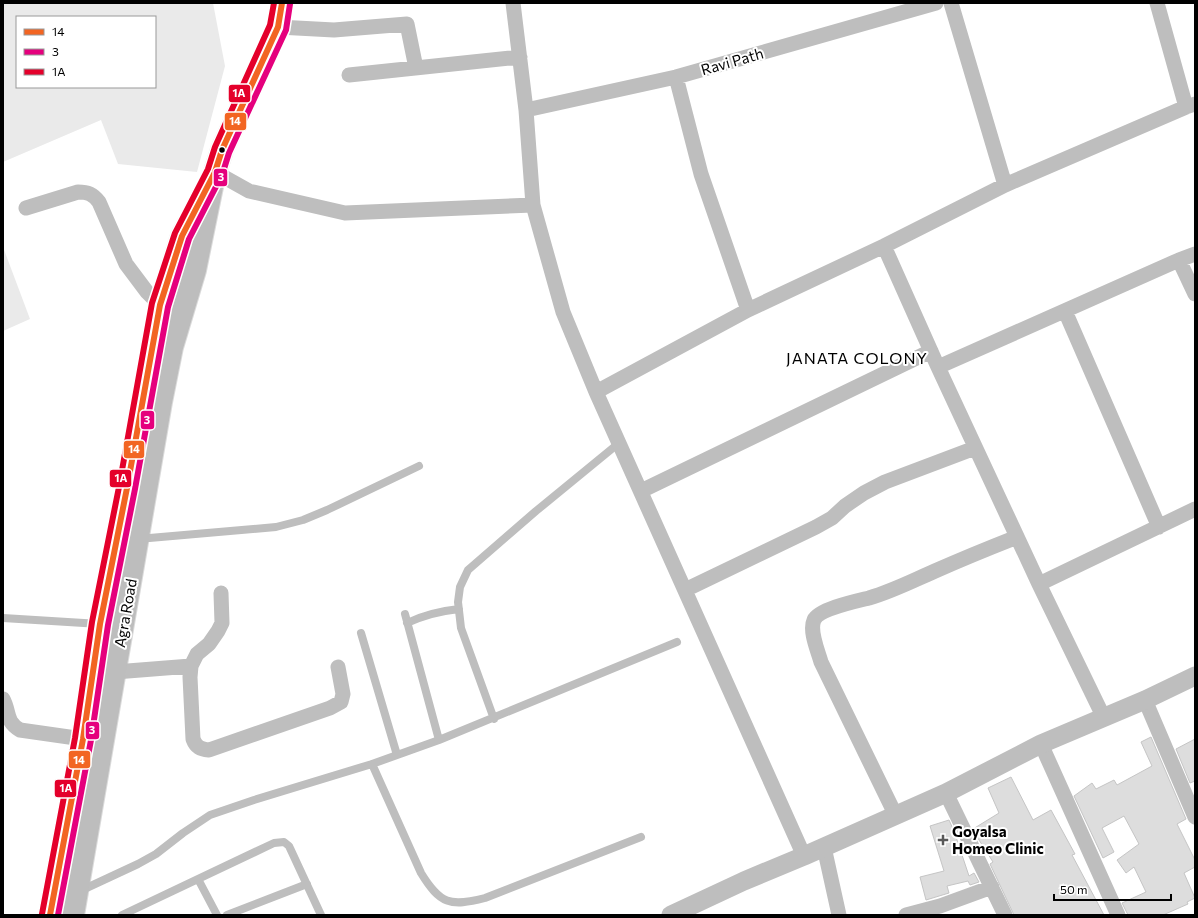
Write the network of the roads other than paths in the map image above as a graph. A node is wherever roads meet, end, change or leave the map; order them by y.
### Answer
1 (282, 3) edge
2 (513, 3) edge
3 (936, 3) edge
4 (951, 3) edge
5 (1157, 3) edge
6 (278, 27) junction
7 (520, 57) junction
8 (416, 68) junction
9 (349, 75) dead end
10 (676, 77) junction
11 (1191, 106) edge
12 (526, 110) junction
13 (215, 172) junction
14 (1005, 185) junction
15 (533, 205) junction
16 (26, 208) dead end
17 (884, 246) junction
18 (1195, 254) edge
19 (1180, 260) junction
20 (1195, 294) edge
21 (160, 305) junction
22 (748, 310) junction
23 (1065, 311) junction
24 (932, 351) junction
25 (938, 367) junction
26 (596, 392) junction
27 (619, 443) junction
28 (975, 448) junction
29 (419, 466) dead end
30 (641, 491) junction
31 (1195, 510) edge
32 (1159, 527) junction
33 (1017, 536) junction
34 (138, 539) junction
35 (1039, 584) junction
36 (685, 590) junction
37 (221, 593) dead end
38 (459, 609) junction
39 (405, 614) dead end
40 (3, 618) edge
41 (406, 623) junction
42 (100, 624) junction
43 (361, 633) dead end
44 (677, 642) dead end
45 (191, 666) junction
46 (338, 667) dead end
47 (115, 672) junction
48 (1195, 676) edge
49 (3, 699) edge
50 (1145, 700) junction
51 (1104, 718) junction
52 (494, 719) junction
53 (83, 739) junction
54 (439, 740) junction
55 (1041, 744) junction
56 (397, 755) junction
57 (372, 764) junction
58 (946, 793) junction
59 (896, 816) junction
60 (1195, 817) edge
61 (641, 837) dead end
62 (824, 847) junction
63 (804, 856) junction
64 (198, 879) junction
65 (307, 884) junction
66 (992, 887) junction
67 (77, 892) junction
68 (50, 915) edge
69 (73, 915) edge
70 (122, 915) edge
71 (217, 915) edge
72 (227, 915) edge
73 (321, 915) edge
74 (671, 915) edge
75 (839, 915) edge
76 (906, 915) edge
77 (1005, 915) edge
78 (1118, 915) edge

1 - 6 highway, Agra Road
2 - 7 street
3 - 10 street, Ravi Path
4 - 14 street
5 - 11 street
6 - 8 street
6 - 13 highway, Agra Road
7 - 8 street
7 - 12 street
8 - 9 street
10 - 12 street, Ravi Path
10 - 22 street
11 - 14 street
12 - 15 street
13 - 15 street
13 - 21 highway, Agra Road
13 - 34 highway, Agra Road
14 - 17 street
15 - 26 street
16 - 21 street
17 - 22 street
17 - 24 street
18 - 19 street
19 - 20 street
19 - 23 street
21 - 42 highway, Agra Road
22 - 26 street
23 - 25 street
23 - 32 street
24 - 25 street
24 - 30 street
25 - 28 street
26 - 27 street
27 - 30 street
27 - 38 lane
28 - 33 street
28 - 36 street
29 - 34 lane
30 - 36 street
31 - 32 street
32 - 35 street
33 - 35 street
33 - 59 street
34 - 47 highway, Agra Road
35 - 51 street
36 - 63 street
37 - 45 street
38 - 41 lane
38 - 52 lane
39 - 41 lane
40 - 42 lane
41 - 54 lane
42 - 53 highway, Agra Road
43 - 56 lane
44 - 52 lane
45 - 46 street
45 - 47 street
47 - 67 highway, Agra Road
48 - 50 street
49 - 53 street
50 - 51 street
50 - 60 street
51 - 55 street
52 - 54 lane
53 - 68 highway, Agra Road
54 - 56 lane
55 - 58 street
55 - 78 street
56 - 57 lane
57 - 61 lane
57 - 67 lane
58 - 59 street
58 - 66 street
59 - 62 street
62 - 63 street
62 - 75 street
63 - 74 street
64 - 65 lane
64 - 70 lane
64 - 71 lane
65 - 72 lane
65 - 73 lane
66 - 76 street
66 - 77 street
67 - 69 highway, Agra Road

